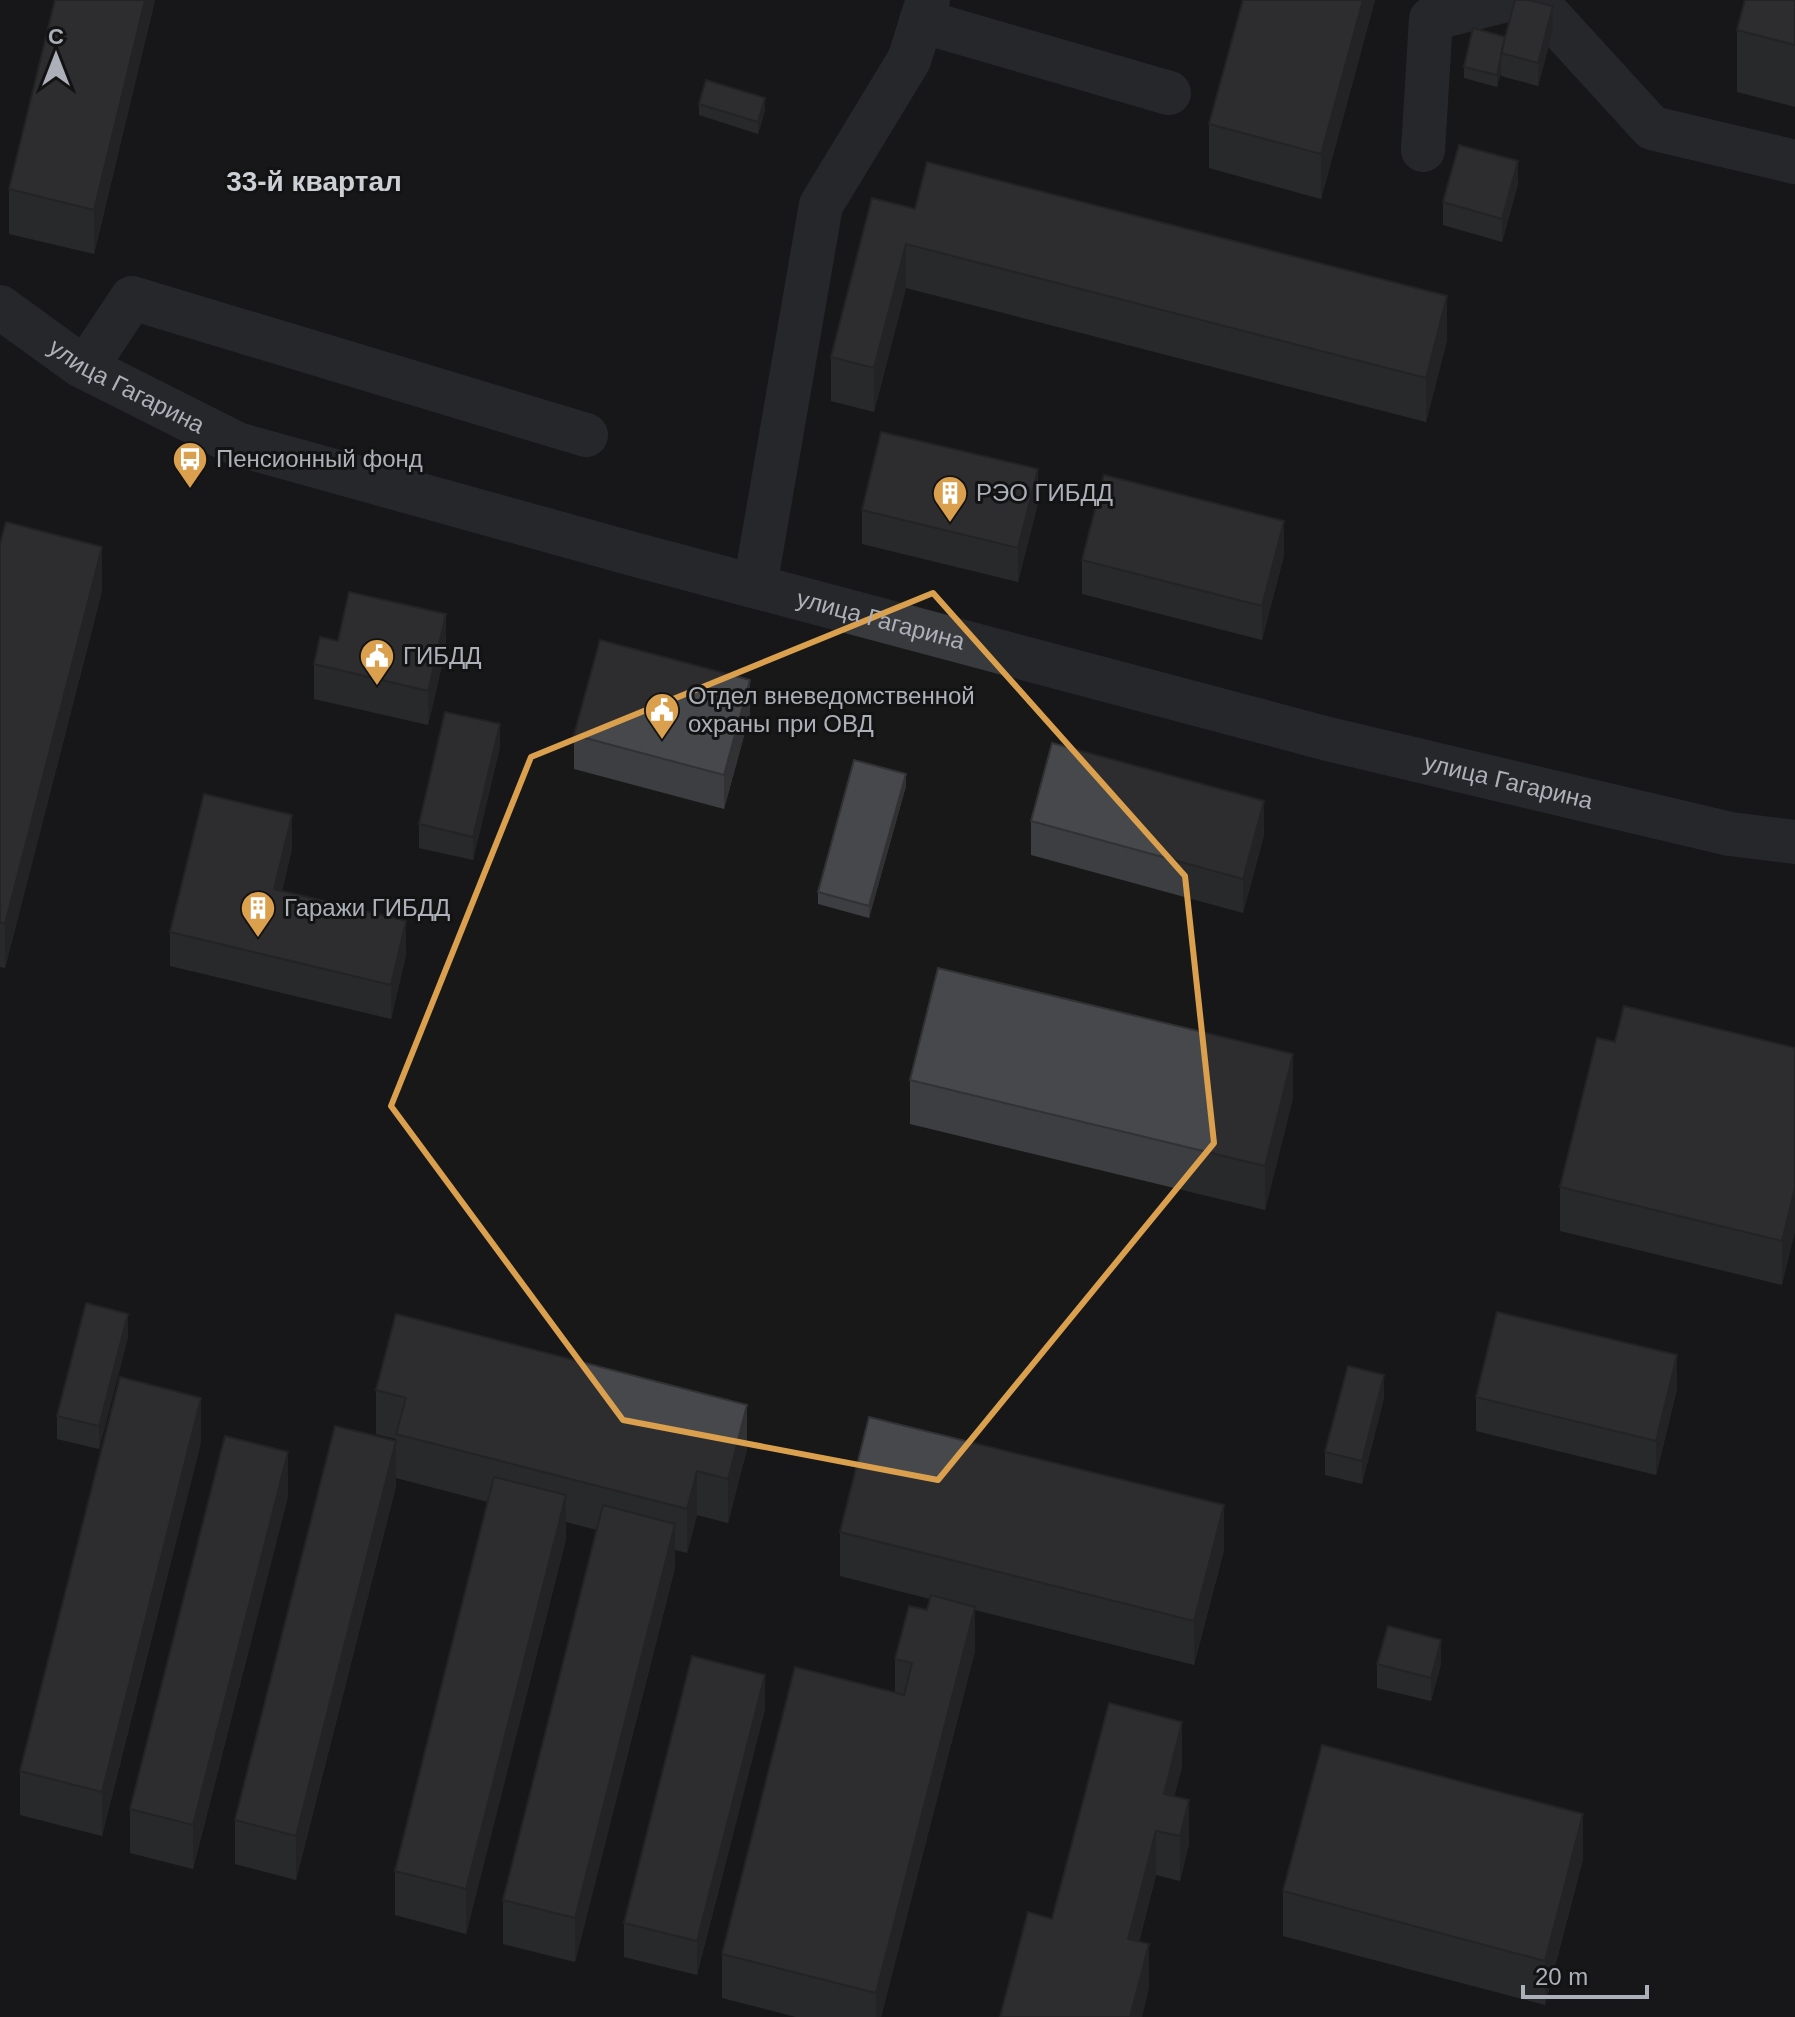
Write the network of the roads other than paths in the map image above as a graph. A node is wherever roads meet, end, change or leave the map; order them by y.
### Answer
1 (1507, 0) edge
2 (1535, 0) edge
3 (924, 10) edge
4 (1169, 93) dead end
5 (1423, 150) dead end
6 (1795, 162) edge
7 (0, 307) edge
8 (86, 367) junction
9 (586, 435) dead end
10 (755, 586) junction
11 (1795, 842) edge

1 - 5 street
2 - 6 street
3 - 4 street
3 - 10 street
7 - 8 street, улица Гагарина
8 - 9 street
8 - 10 street, улица Гагарина
10 - 11 street, улица Гагарина

